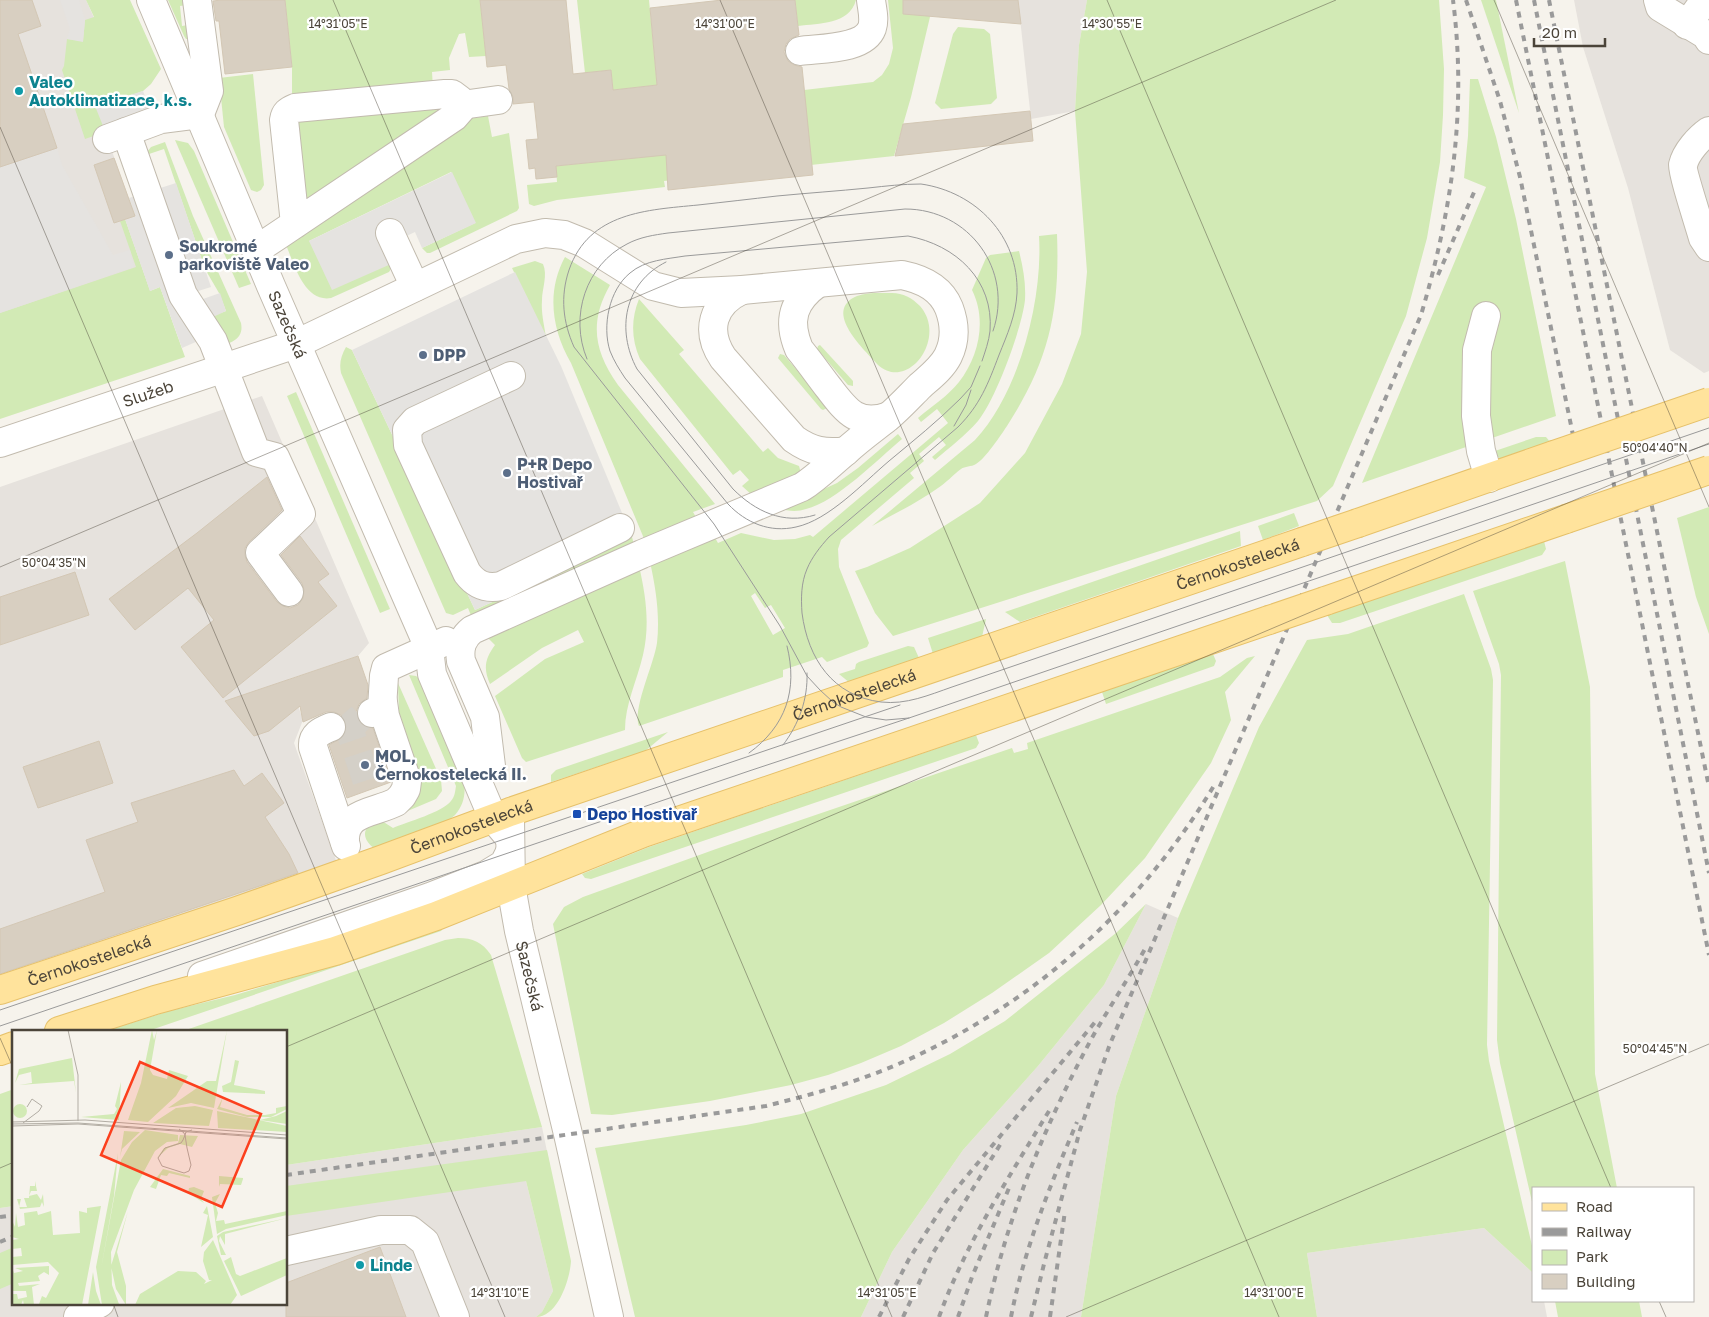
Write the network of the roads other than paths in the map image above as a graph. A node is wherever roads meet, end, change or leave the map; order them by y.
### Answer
1 (151, 0) edge
2 (198, 0) edge
3 (871, 0) edge
4 (1658, 0) edge
5 (1705, 0) edge
6 (1703, 34) edge
7 (800, 51) dead end
8 (498, 100) dead end
9 (462, 104) junction
10 (200, 114) junction
11 (1709, 130) edge
12 (295, 224) junction
13 (395, 230) dead end
14 (1709, 247) edge
15 (256, 250) junction
16 (818, 283) junction
17 (420, 284) junction
18 (742, 290) junction
19 (1486, 316) dead end
20 (296, 344) junction
21 (224, 368) junction
22 (511, 376) dead end
23 (1709, 402) edge
24 (888, 416) junction
25 (0, 443) edge
26 (846, 451) junction
27 (1709, 470) edge
28 (1489, 478) junction
29 (620, 528) dead end
30 (289, 592) dead end
31 (472, 630) junction
32 (429, 648) junction
33 (331, 727) dead end
34 (491, 766) junction
35 (370, 791) tunnel mouth
36 (359, 815) junction
37 (506, 830) junction
38 (345, 842) junction
39 (381, 860) junction
40 (511, 886) junction
41 (0, 990) edge
42 (103, 1016) junction
43 (62, 1030) edge
44 (12, 1047) edge
45 (0, 1051) edge
46 (288, 1251) edge
47 (98, 1304) edge
48 (78, 1317) edge
49 (455, 1317) edge
50 (609, 1317) edge

1 - 10 street, Sazečská
2 - 10 street
3 - 7 street
4 - 6 street
5 - 6 street
8 - 9 street
9 - 12 street
9 - 12 street
10 - 15 street, Sazečská
10 - 21 street
11 - 14 street
12 - 15 street
13 - 17 street
15 - 20 street, Sazečská
16 - 18 street, Služeb
16 - 24 street
16 - 24 street
17 - 18 street, Služeb
17 - 20 street, Služeb
18 - 26 street
19 - 28 street
20 - 21 street, Služeb
20 - 32 street, Sazečská
21 - 25 street, Služeb
21 - 30 street
22 - 29 street
23 - 28 main road, Černokostelecká, bridge
24 - 26 street
26 - 31 street
27 - 40 main road, bridge
28 - 37 main road, Černokostelecká, bridge
31 - 32 street
31 - 34 street
32 - 34 street, Sazečská
32 - 36 street
32 - 37 street, Sazečská
33 - 38 street
34 - 37 street, Sazečská
35 - 36 street
36 - 38 street
37 - 39 main road, Černokostelecká
37 - 40 street, Sazečská
37 - 42 street
38 - 39 street
39 - 41 main road, Černokostelecká
40 - 42 main road
40 - 50 street, Sazečská
42 - 43 main road
44 - 45 main road
46 - 49 street
47 - 48 street

